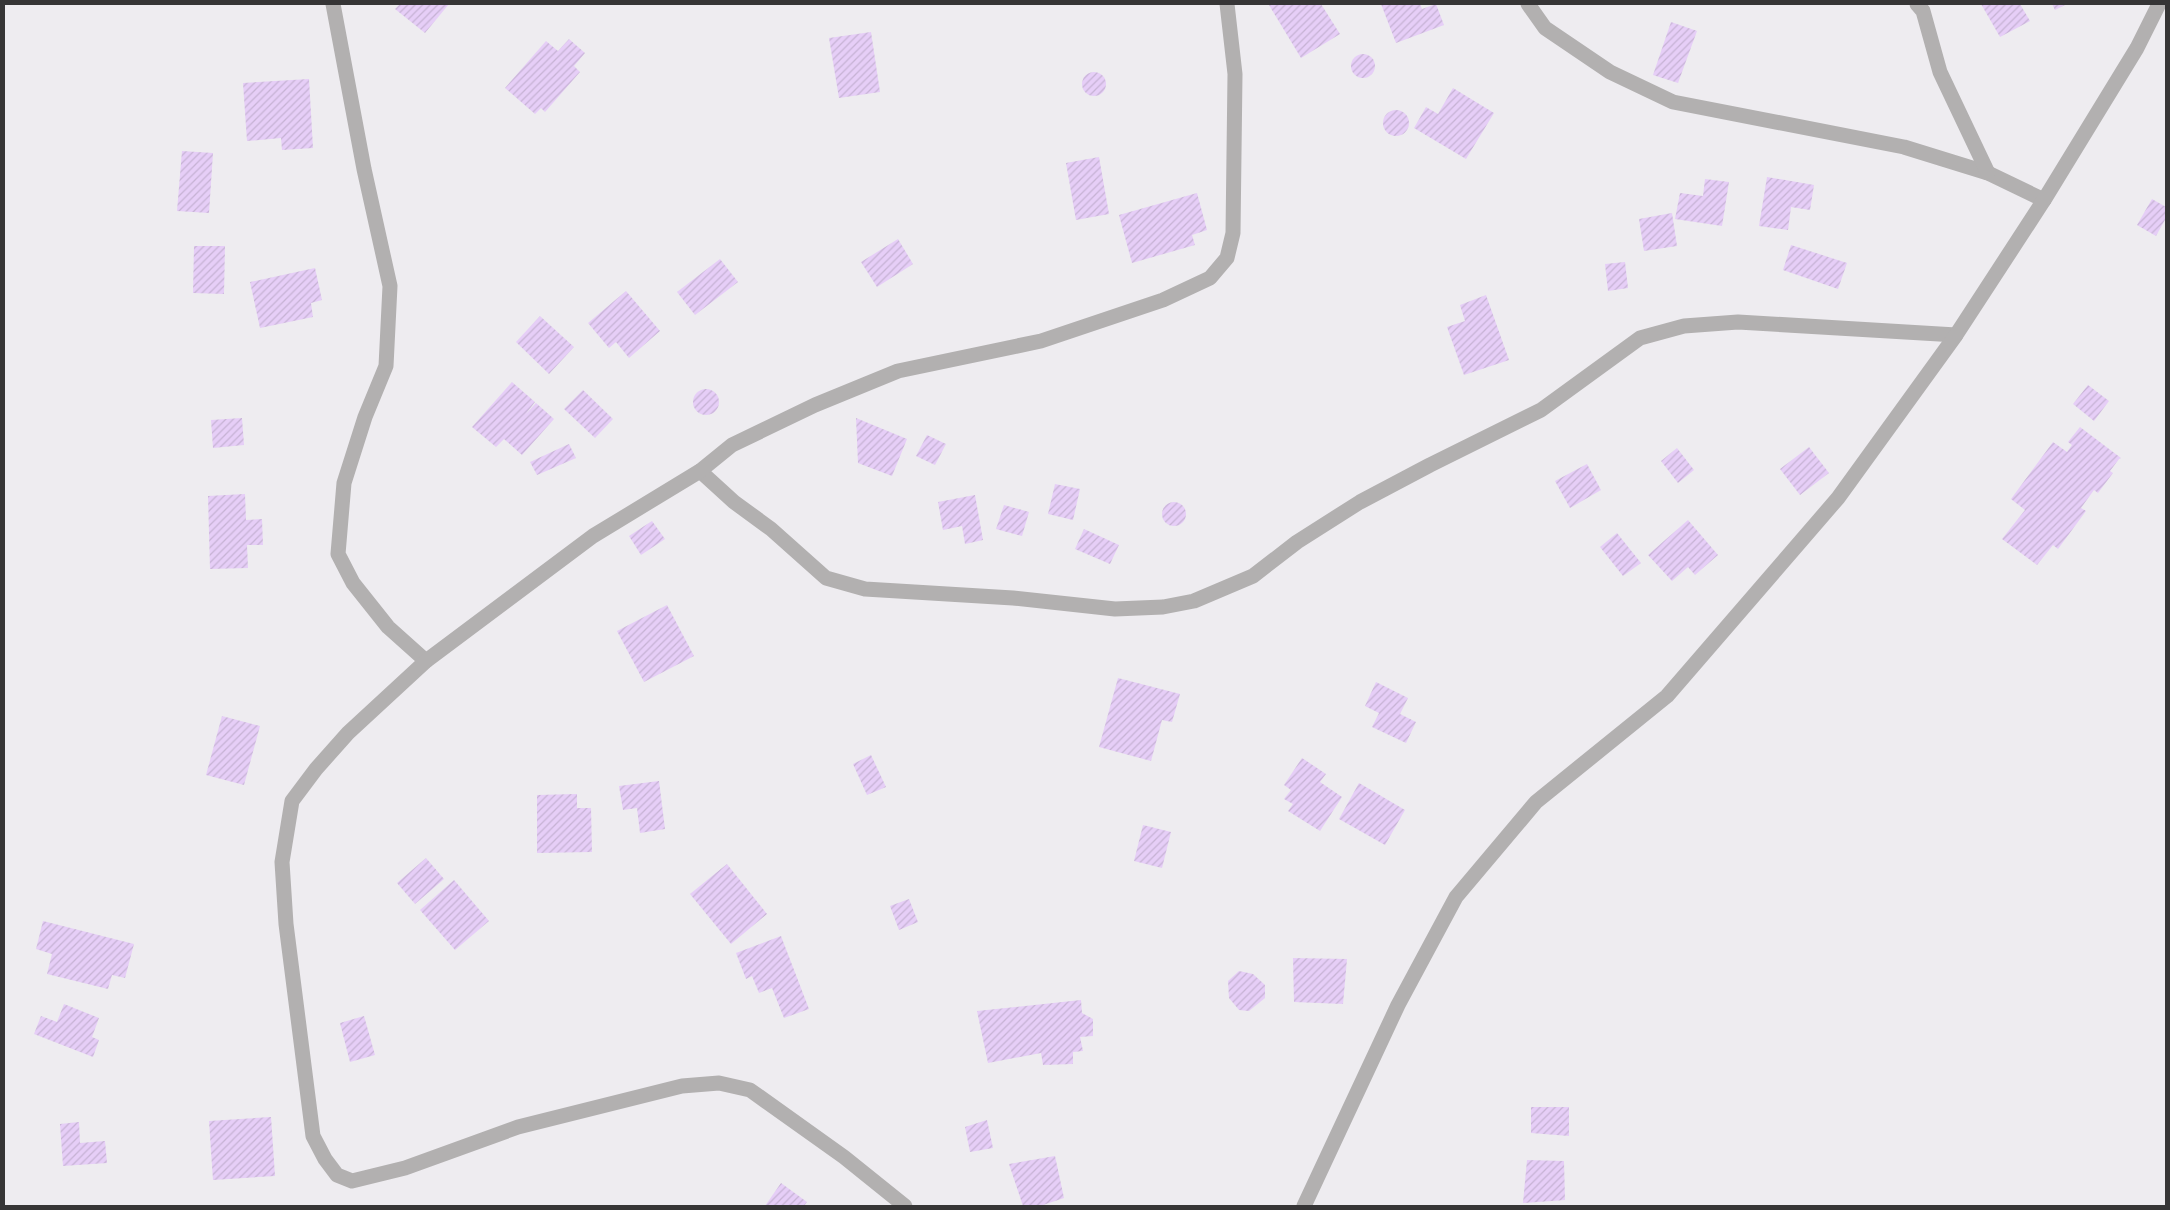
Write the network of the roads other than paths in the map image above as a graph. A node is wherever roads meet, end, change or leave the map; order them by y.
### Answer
1 (332, 4) edge
2 (1227, 4) edge
3 (1528, 4) edge
4 (1918, 4) edge
5 (2158, 4) edge
6 (1988, 173) junction
7 (2044, 200) junction
8 (1956, 335) junction
9 (700, 471) junction
10 (426, 661) junction
11 (905, 1206) edge
12 (1304, 1206) edge

1 - 10 street
2 - 9 street
3 - 6 street
4 - 6 street
5 - 7 street
6 - 7 street
7 - 8 street
8 - 9 street
8 - 12 street
9 - 10 street
10 - 11 street

